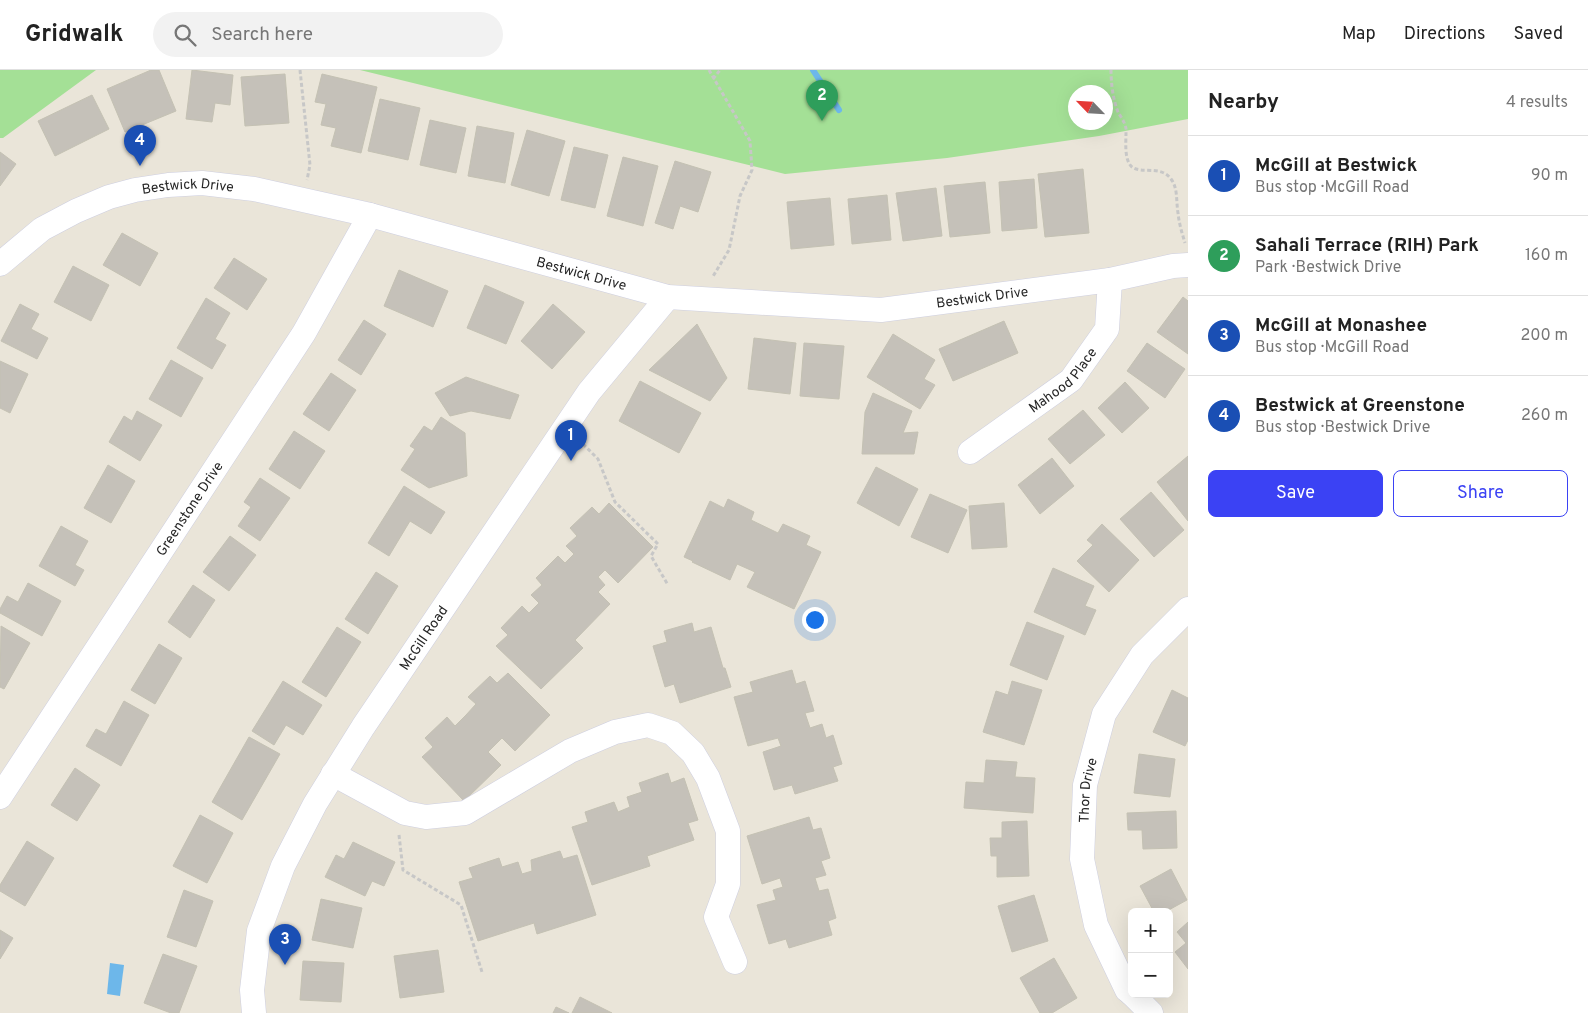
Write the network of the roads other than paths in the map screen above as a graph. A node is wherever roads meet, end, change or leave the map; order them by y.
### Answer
1 (370, 215) junction
2 (1187, 256) edge
3 (0, 264) edge
4 (1110, 280) junction
5 (668, 297) junction
6 (970, 452) dead end
7 (1188, 608) edge
8 (333, 774) junction
9 (0, 797) edge
10 (735, 962) dead end
11 (1128, 991) edge
12 (1136, 998) edge
13 (254, 1013) edge
14 (1151, 1013) edge

1 - 3 street, Bestwick Drive
1 - 5 street, Bestwick Drive
1 - 9 street, Greenstone Drive
2 - 4 street, Bestwick Drive
4 - 5 street, Bestwick Drive
4 - 6 street, Mahood Place
5 - 8 street, McGill Road
7 - 11 street, Thor Drive
8 - 10 street
8 - 13 street, McGill Road
12 - 14 street, Thor Drive

